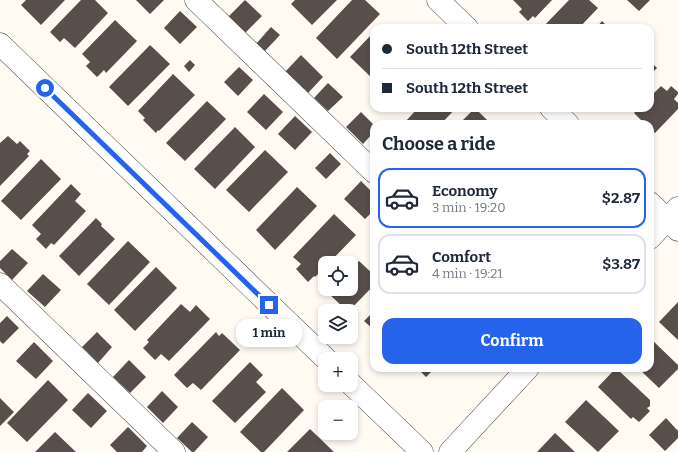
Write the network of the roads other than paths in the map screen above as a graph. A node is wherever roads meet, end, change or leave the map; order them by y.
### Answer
1 (196, 0) edge
2 (438, 0) edge
3 (463, 24) edge
4 (0, 44) edge
5 (555, 112) edge
6 (564, 120) edge
7 (370, 168) edge
8 (654, 206) edge
9 (674, 219) edge
10 (654, 235) edge
11 (0, 284) edge
12 (319, 352) edge
13 (524, 372) edge
14 (358, 391) edge
15 (174, 452) edge
16 (422, 452) edge
17 (450, 452) edge

1 - 7 street
2 - 3 street
4 - 12 street
5 - 6 street
8 - 9 street
9 - 10 street
11 - 15 street
13 - 17 street
14 - 16 street

